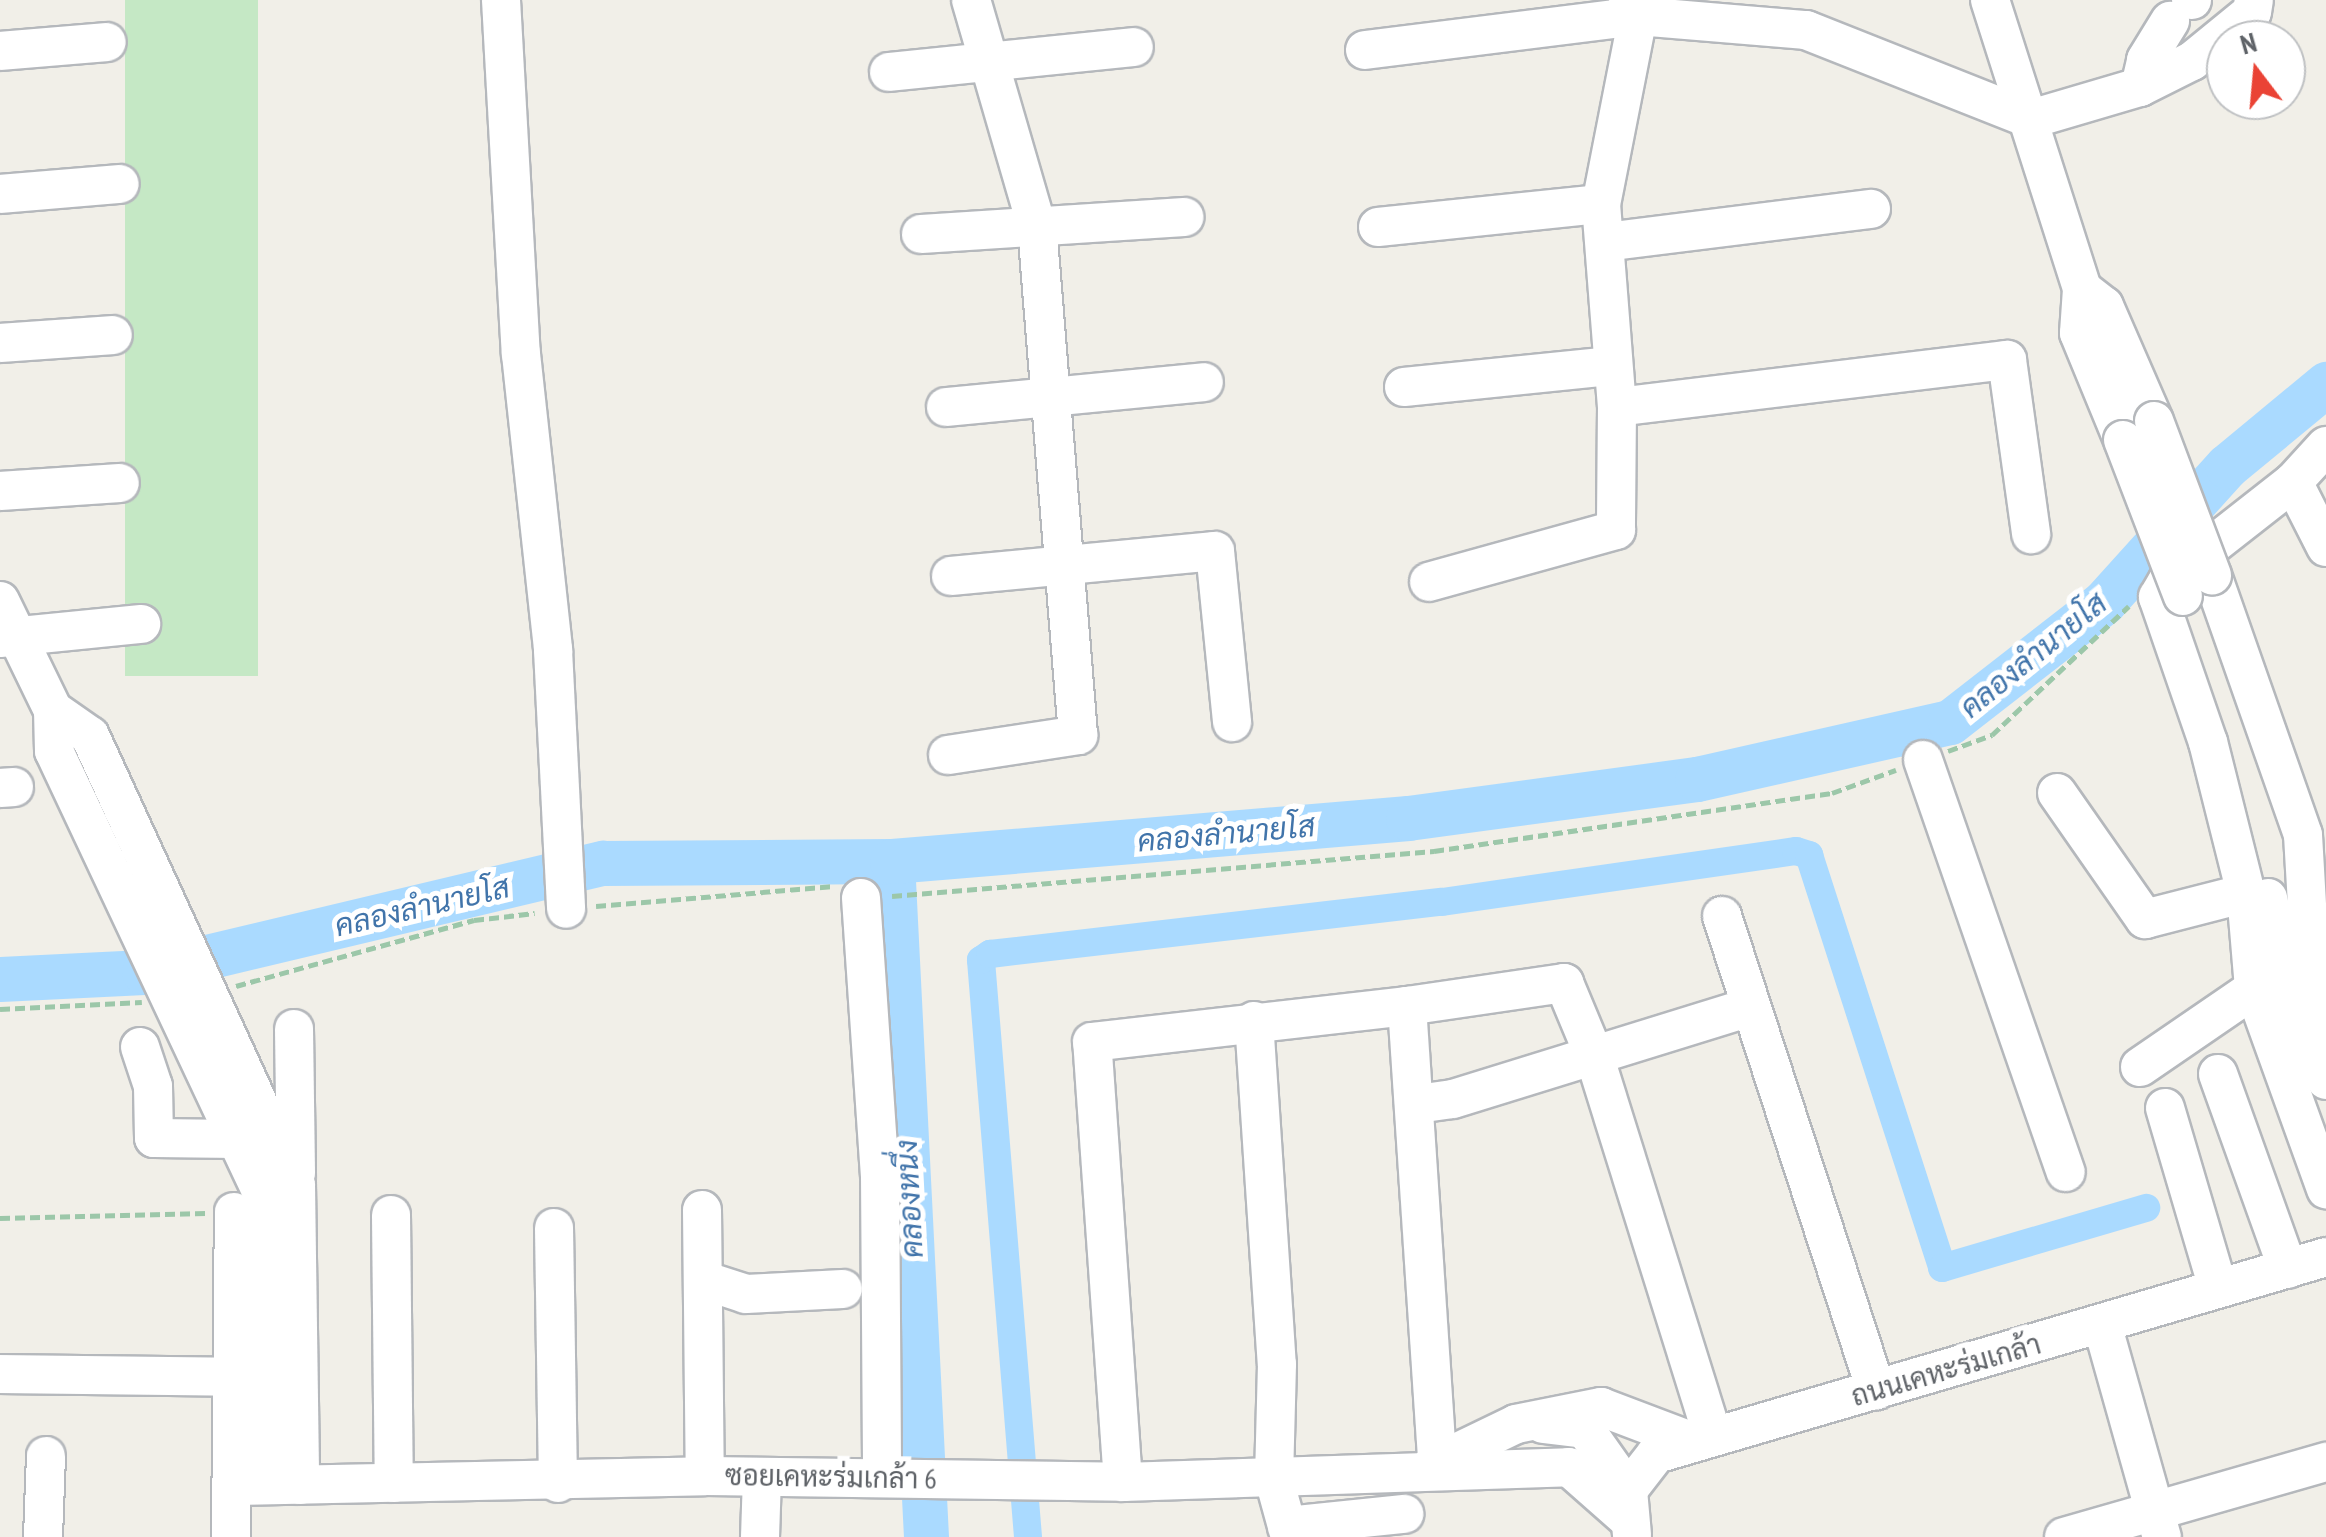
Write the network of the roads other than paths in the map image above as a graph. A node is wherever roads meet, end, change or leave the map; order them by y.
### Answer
1 (502, 0) edge
2 (971, 0) edge
3 (1990, 0) edge
4 (2254, 0) edge
5 (2184, 7) edge
6 (1633, 8) edge
7 (107, 42) dead end
8 (1134, 46) dead end
9 (1366, 50) dead end
10 (0, 51) edge
11 (991, 62) junction
12 (889, 72) dead end
13 (2140, 87) junction
14 (2031, 119) junction
15 (120, 184) dead end
16 (0, 194) edge
17 (1602, 204) junction
18 (1871, 209) dead end
19 (1184, 217) dead end
20 (1037, 227) junction
21 (1378, 228) dead end
22 (921, 234) dead end
23 (1605, 242) junction
24 (113, 335) dead end
25 (0, 343) edge
26 (1612, 366) junction
27 (1204, 382) dead end
28 (1404, 388) dead end
29 (1051, 398) junction
30 (946, 407) dead end
31 (1617, 407) junction
32 (2326, 446) edge
33 (2293, 482) junction
34 (120, 483) dead end
35 (0, 492) edge
36 (2030, 534) dead end
37 (2326, 547) edge
38 (1065, 563) junction
39 (951, 576) dead end
40 (1429, 582) dead end
41 (2198, 586) junction
42 (0, 601) edge
43 (141, 624) dead end
44 (7, 638) edge
45 (1232, 722) dead end
46 (948, 755) dead end
47 (1923, 760) road end
48 (2056, 793) dead end
49 (2246, 893) junction
50 (861, 898) road end
51 (566, 909) road end
52 (1722, 916) dead end
53 (2254, 989) junction
54 (1406, 1006) junction
55 (1751, 1006) junction
56 (1254, 1021) junction
57 (294, 1029) dead end
58 (2326, 1038) edge
59 (140, 1047) dead end
60 (1594, 1055) junction
61 (2140, 1067) dead end
62 (2218, 1074) dead end
63 (2326, 1080) edge
64 (1417, 1104) junction
65 (2165, 1108) dead end
66 (255, 1152) junction
67 (2066, 1172) dead end
68 (296, 1185) junction
69 (2326, 1189) edge
70 (702, 1210) dead end
71 (234, 1212) road end
72 (391, 1215) dead end
73 (554, 1228) dead end
74 (2326, 1257) edge
75 (2288, 1269) junction
76 (703, 1280) junction
77 (2218, 1288) junction
78 (843, 1290) dead end
79 (2102, 1324) junction
80 (0, 1374) edge
81 (235, 1377) junction
82 (1876, 1391) junction
83 (1516, 1424) junction
84 (1702, 1438) junction
85 (46, 1456) dead end
86 (2326, 1462) edge
87 (1434, 1465) junction
88 (705, 1476) junction
89 (762, 1477) junction
90 (891, 1478) junction
91 (1274, 1478) junction
92 (1124, 1482) junction
93 (558, 1483) junction
94 (394, 1484) junction
95 (267, 1485) junction
96 (1404, 1514) dead end
97 (1629, 1515) edge
98 (2159, 1524) edge
99 (1289, 1531) edge
100 (43, 1537) edge
101 (231, 1537) edge
102 (760, 1537) edge
103 (2064, 1537) edge

1 - 51 street
2 - 11 street
3 - 14 street
4 - 13 street
5 - 13 street
6 - 9 street
6 - 14 street
6 - 17 street
7 - 10 street
8 - 11 street
11 - 12 street
11 - 20 street
13 - 14 street
14 - 41 street, bridge
15 - 16 street
17 - 21 street
17 - 23 street
18 - 23 street
19 - 20 street
20 - 22 street
20 - 29 street
23 - 26 street
24 - 25 street
26 - 28 street
26 - 31 street
27 - 29 street
29 - 30 street
29 - 38 street
31 - 36 street
31 - 40 street
32 - 33 street
33 - 37 street
33 - 49 street
34 - 35 street
38 - 39 street
38 - 45 street
38 - 46 street
41 - 58 street
41 - 63 street
42 - 44 street
43 - 44 street
44 - 66 street
47 - 67 street
48 - 49 street
49 - 53 street
50 - 90 street
52 - 55 street
53 - 61 street
53 - 69 street
54 - 56 street
54 - 60 street
54 - 64 street
55 - 60 street
55 - 82 street
56 - 91 street
56 - 92 street
57 - 68 street
59 - 66 street
60 - 64 street
60 - 84 street
62 - 75 street
64 - 87 street
65 - 77 street
66 - 68 street
66 - 95 street
68 - 95 street
70 - 76 street
71 - 81 street
72 - 94 street
73 - 93 street
74 - 75 street, ถนนเคหะร่มเกล้า
75 - 77 street, ถนนเคหะร่มเกล้า
76 - 78 street
76 - 88 street
77 - 79 street, ถนนเคหะร่มเกล้า
79 - 82 street, ถนนเคหะร่มเกล้า
79 - 98 street
80 - 81 street
81 - 95 street
82 - 84 street, ถนนเคหะร่มเกล้า
83 - 84 street, ซอยเคหะร่มเกล้า 6
83 - 87 street, ซอยเคหะร่มเกล้า 6
83 - 97 street, ซอยเคหะร่มเกล้า 6
84 - 97 street, ถนนเคหะร่มเกล้า
85 - 100 street
86 - 98 street
87 - 91 street, ซอยเคหะร่มเกล้า 6
87 - 97 street, ซอยเคหะร่มเกล้า 6
88 - 89 street, ซอยเคหะร่มเกล้า 6
88 - 93 street, ซอยเคหะร่มเกล้า 6
89 - 90 street, ซอยเคหะร่มเกล้า 6
89 - 102 street
90 - 92 street, ซอยเคหะร่มเกล้า 6
91 - 92 street, ซอยเคหะร่มเกล้า 6
91 - 99 street
93 - 94 street, ซอยเคหะร่มเกล้า 6
94 - 95 street, ซอยเคหะร่มเกล้า 6
95 - 101 street
96 - 99 street
98 - 103 street

